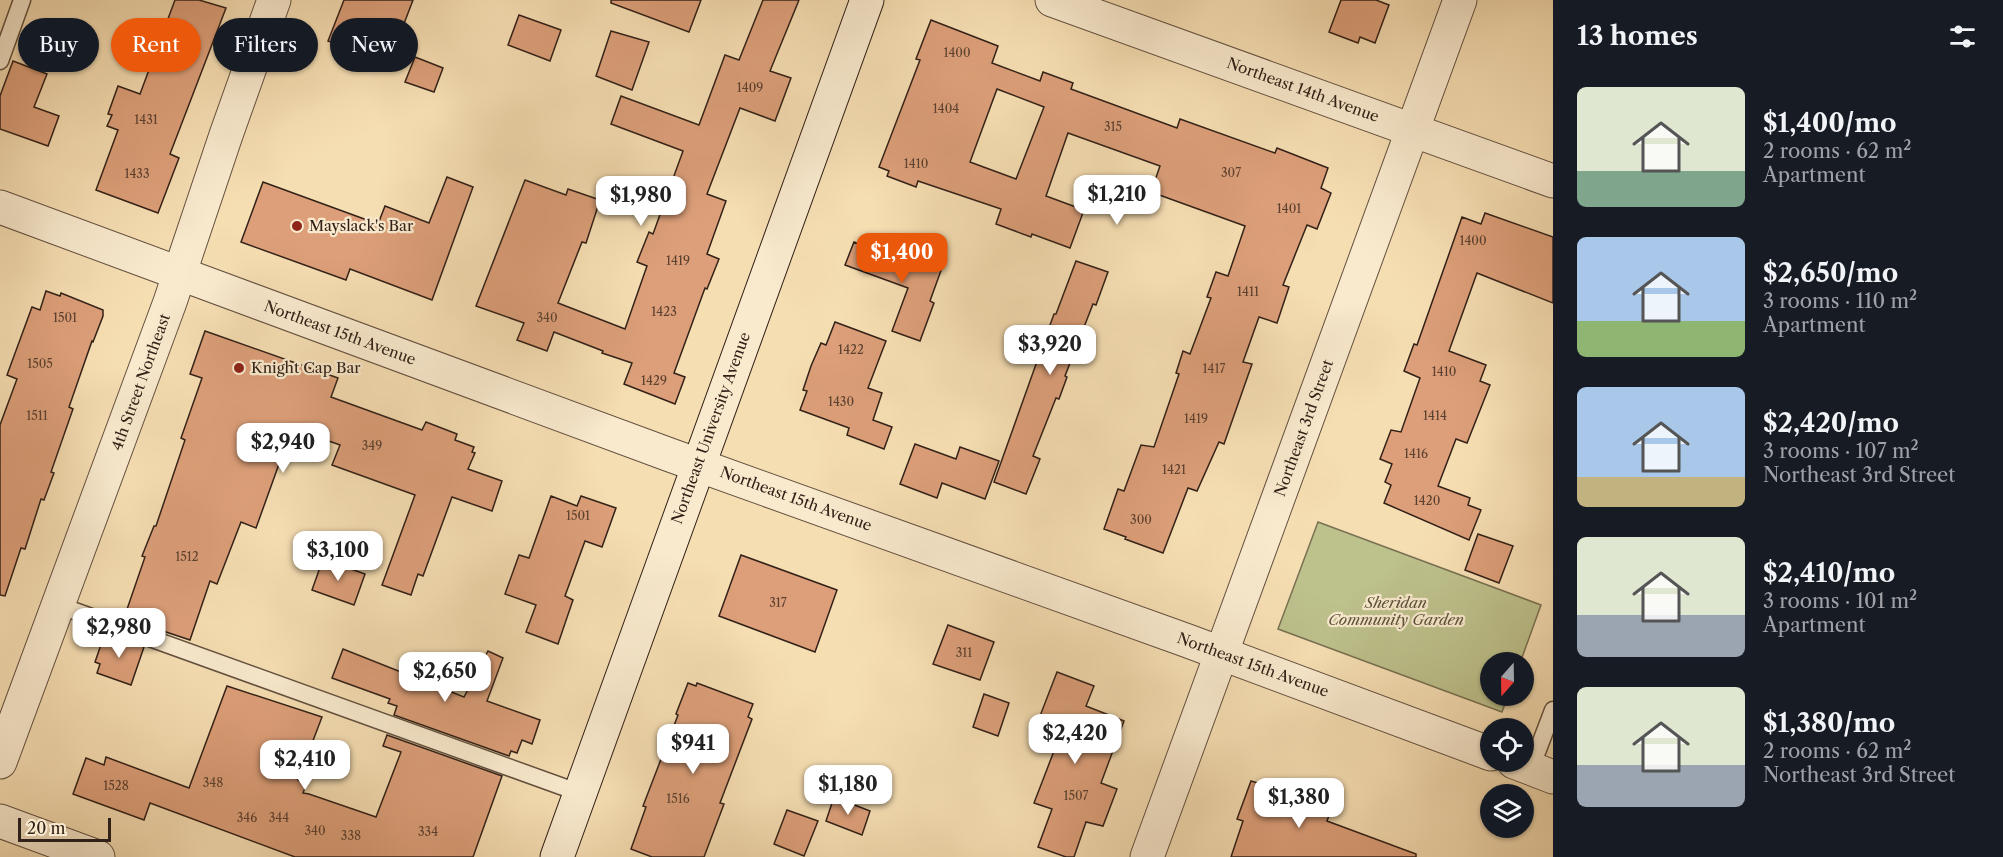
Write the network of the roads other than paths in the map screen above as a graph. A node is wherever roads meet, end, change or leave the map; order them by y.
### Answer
1 (22, 0) edge
2 (274, 0) edge
3 (867, 0) edge
4 (1052, 0) edge
5 (1460, 0) edge
6 (0, 61) edge
7 (1414, 131) junction
8 (1553, 181) edge
9 (0, 207) edge
10 (180, 275) junction
11 (699, 464) junction
12 (58, 605) junction
13 (1220, 652) junction
14 (1553, 711) edge
15 (1480, 750) edge
16 (0, 762) edge
17 (1534, 763) edge
18 (580, 793) junction
19 (0, 821) edge
20 (98, 857) edge
21 (557, 857) edge
22 (1147, 857) edge

1 - 6 lane
2 - 10 street, 4th Street Northeast
3 - 11 street, Northeast University Avenue
4 - 7 street, Northeast 14th Avenue
5 - 7 street, Northeast 3rd Street
7 - 8 street, Northeast 14th Avenue
7 - 13 street, Northeast 3rd Street
9 - 10 street, Northeast 15th Avenue
10 - 11 street, Northeast 15th Avenue
10 - 12 street, 4th Street Northeast
11 - 13 street, Northeast 15th Avenue
11 - 18 street, Northeast University Avenue
12 - 16 street, 4th Street Northeast
12 - 18 lane
13 - 15 street, Northeast 15th Avenue
13 - 22 street, Northeast 3rd Street
14 - 17 lane
18 - 21 street, Northeast University Avenue
19 - 20 street

